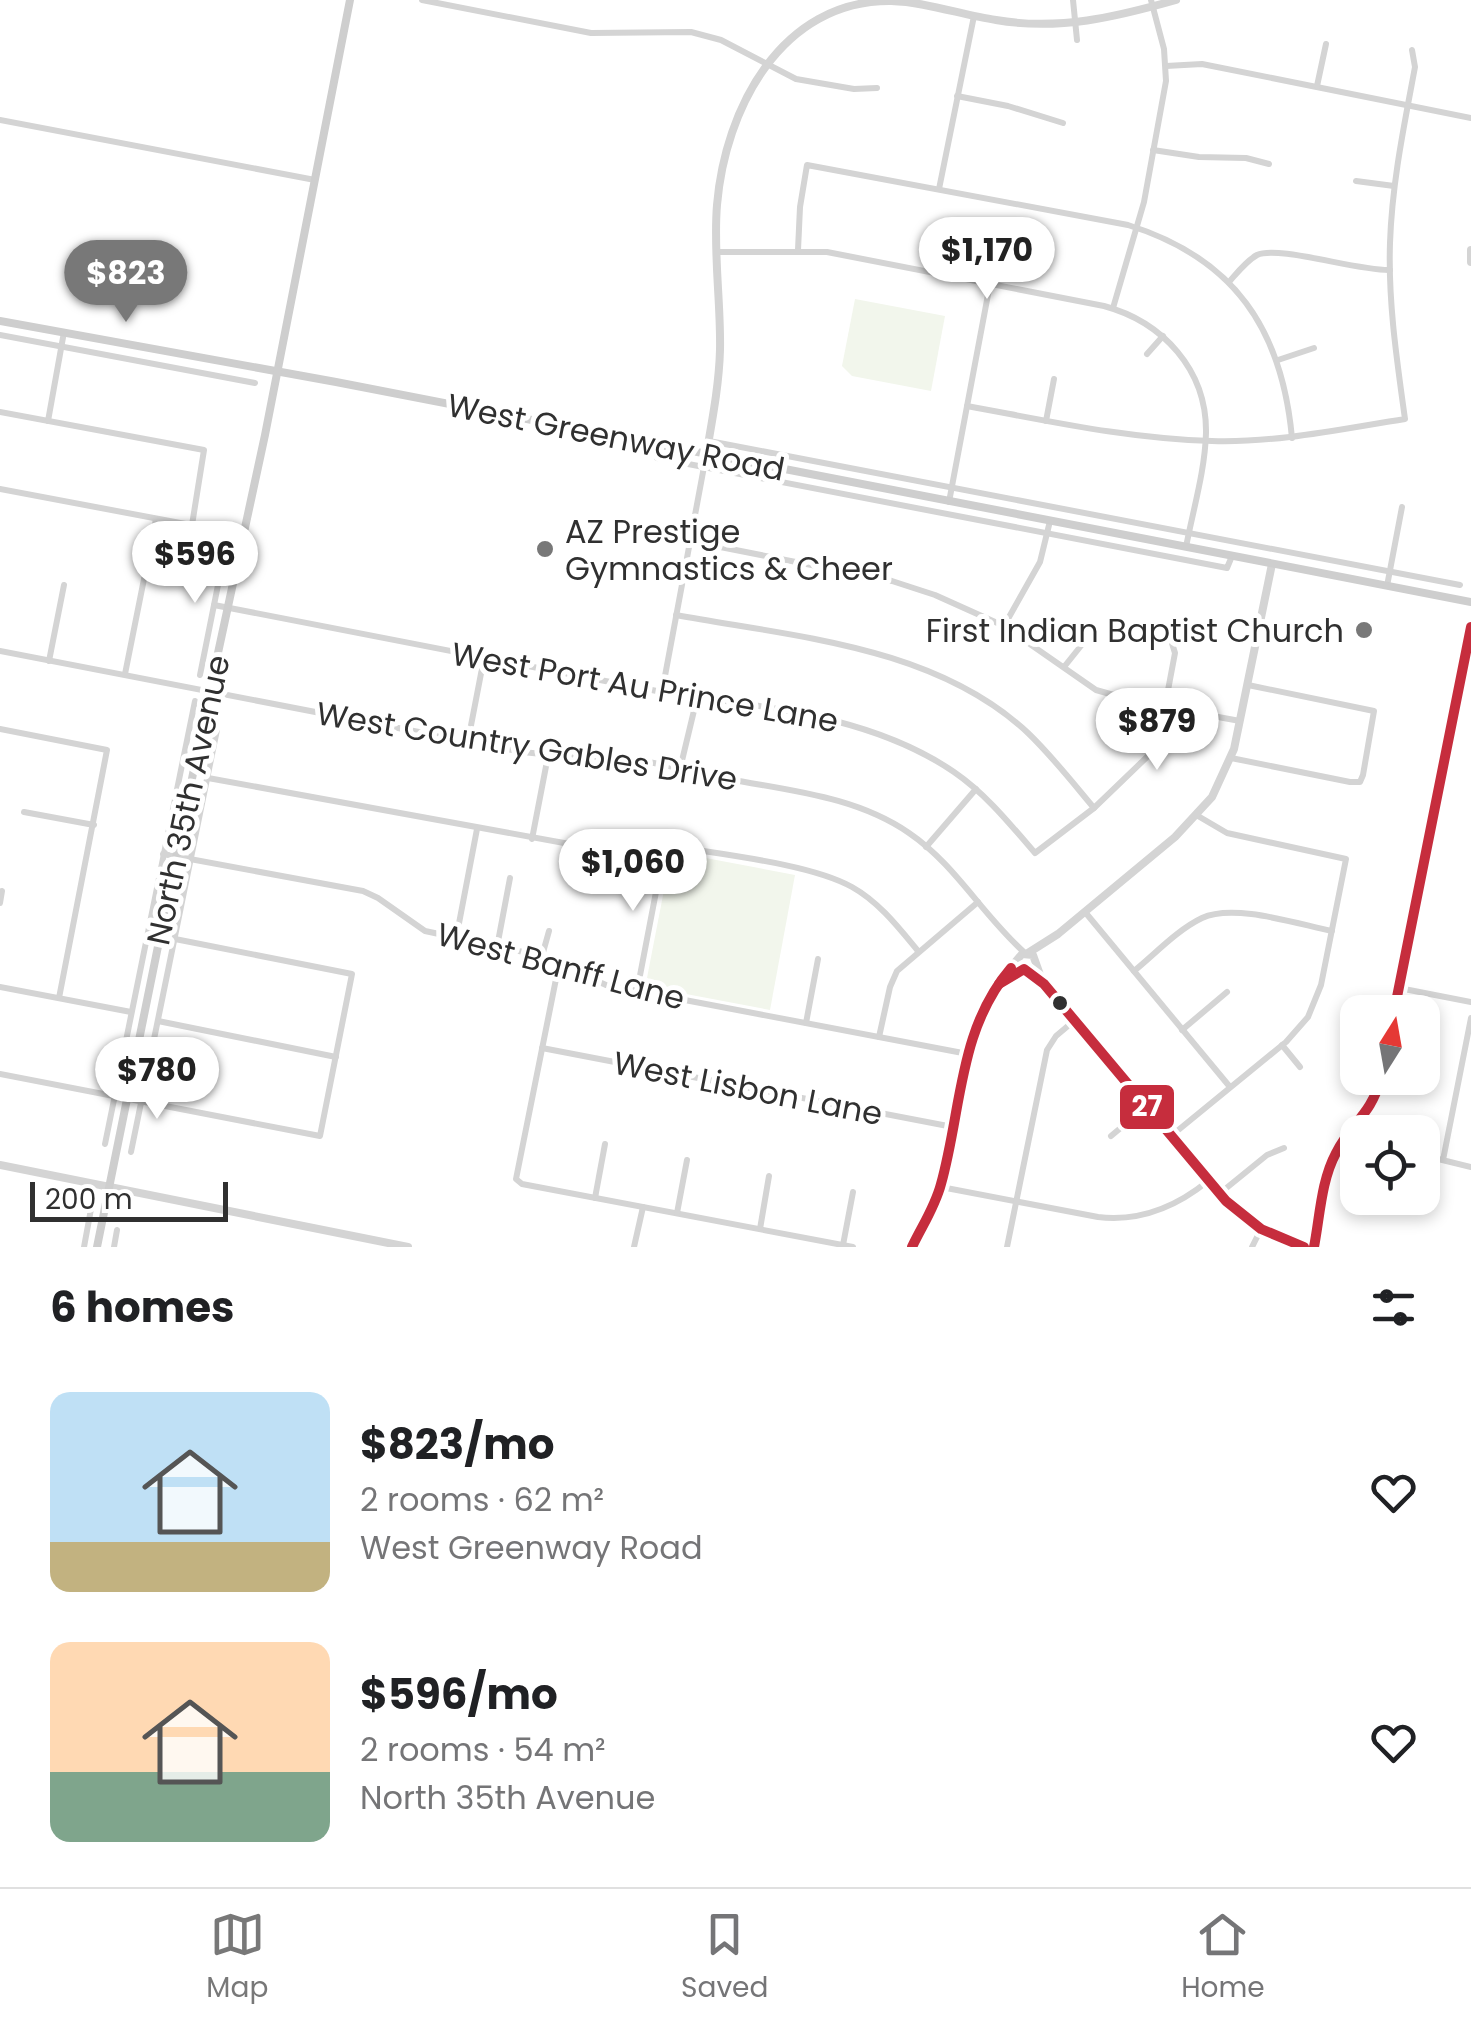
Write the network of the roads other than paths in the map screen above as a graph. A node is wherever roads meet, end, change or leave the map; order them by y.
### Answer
1 (350, 0) edge
2 (422, 0) edge
3 (1073, 0) edge
4 (1176, 0) edge
5 (1152, 3) edge
6 (844, 4) edge
7 (974, 16) junction
8 (1075, 23) junction
9 (1077, 40) dead end
10 (1326, 44) dead end
11 (1412, 50) dead end
12 (765, 64) junction
13 (1166, 66) junction
14 (1317, 86) junction
15 (877, 88) dead end
16 (957, 96) junction
17 (1408, 106) junction
18 (1471, 118) edge
19 (0, 120) edge
20 (1063, 123) dead end
21 (1153, 150) junction
22 (1268, 164) dead end
23 (315, 180) junction
24 (1356, 181) dead end
25 (1394, 186) junction
26 (940, 189) junction
27 (1136, 228) junction
28 (798, 250) junction
29 (1471, 250) edge
30 (716, 252) junction
31 (1471, 262) edge
32 (1390, 270) junction
33 (1228, 282) junction
34 (990, 284) junction
35 (1113, 308) junction
36 (0, 321) edge
37 (64, 332) junction
38 (0, 335) edge
39 (1163, 336) junction
40 (62, 347) junction
41 (1314, 348) dead end
42 (1147, 354) dead end
43 (1278, 360) junction
44 (278, 371) junction
45 (1054, 378) dead end
46 (255, 383) dead end
47 (967, 406) junction
48 (0, 412) edge
49 (48, 421) junction
50 (1046, 421) junction
51 (1292, 438) junction
52 (708, 441) junction
53 (1206, 441) junction
54 (706, 456) junction
55 (656, 458) dead end
56 (704, 468) junction
57 (952, 486) junction
58 (0, 489) edge
59 (949, 502) junction
60 (1402, 507) dead end
61 (156, 519) junction
62 (1050, 521) junction
63 (192, 525) junction
64 (1189, 532) junction
65 (1048, 533) junction
66 (244, 535) junction
67 (690, 540) junction
68 (226, 545) dead end
69 (1186, 547) junction
70 (1232, 556) junction
71 (1272, 564) junction
72 (1390, 571) junction
73 (1460, 584) dead end
74 (64, 585) dead end
75 (1386, 586) junction
76 (1471, 602) edge
77 (214, 605) junction
78 (228, 608) junction
79 (676, 615) junction
80 (1090, 623) dead end
81 (1004, 626) junction
82 (1471, 626) edge
83 (1171, 640) dead end
84 (0, 651) edge
85 (484, 658) junction
86 (49, 661) junction
87 (1064, 668) junction
88 (1467, 669) edge
89 (125, 674) junction
90 (200, 675) dead end
91 (1248, 685) junction
92 (210, 690) junction
93 (662, 692) junction
94 (697, 698) junction
95 (195, 701) dead end
96 (1165, 707) junction
97 (1240, 721) junction
98 (0, 729) edge
99 (217, 730) dead end
100 (468, 741) junction
101 (548, 756) junction
102 (1231, 758) junction
103 (680, 769) junction
104 (208, 778) junction
105 (976, 789) junction
106 (1094, 808) junction
107 (24, 812) dead end
108 (1198, 816) junction
109 (94, 825) junction
110 (477, 829) junction
111 (532, 840) junction
112 (575, 845) dead end
113 (926, 846) junction
114 (163, 854) junction
115 (176, 856) junction
116 (192, 859) junction
117 (510, 878) dead end
118 (2, 892) edge
119 (0, 902) edge
120 (978, 902) junction
121 (1085, 912) junction
122 (549, 931) dead end
123 (1332, 931) junction
124 (175, 939) junction
125 (456, 940) junction
126 (497, 947) junction
127 (918, 951) junction
128 (542, 956) junction
129 (818, 959) dead end
130 (1026, 961) junction
131 (559, 964) junction
132 (1134, 971) junction
133 (0, 987) edge
134 (1399, 988) junction
135 (637, 990) junction
136 (1227, 992) dead end
137 (1398, 995) edge
138 (59, 998) junction
139 (1471, 1002) edge
140 (132, 1012) junction
141 (1471, 1018) edge
142 (1074, 1020) junction
143 (158, 1021) junction
144 (806, 1023) junction
145 (1182, 1030) junction
146 (880, 1037) junction
147 (1282, 1045) junction
148 (542, 1048) junction
149 (968, 1054) junction
150 (336, 1057) junction
151 (1300, 1067) dead end
152 (0, 1074) edge
153 (1459, 1080) junction
154 (1471, 1082) edge
155 (1230, 1087) junction
156 (115, 1096) junction
157 (127, 1098) junction
158 (142, 1101) junction
159 (1147, 1106) junction
160 (953, 1127) junction
161 (1111, 1136) dead end
162 (1171, 1136) junction
163 (104, 1144) dead end
164 (605, 1144) dead end
165 (1284, 1148) dead end
166 (1340, 1148) edge
167 (132, 1152) dead end
168 (1440, 1159) edge
169 (687, 1160) dead end
170 (1443, 1160) junction
171 (0, 1165) edge
172 (1471, 1167) edge
173 (769, 1176) dead end
174 (1208, 1181) junction
175 (940, 1186) junction
176 (108, 1189) junction
177 (853, 1192) dead end
178 (1220, 1194) junction
179 (595, 1198) junction
180 (1017, 1201) junction
181 (643, 1207) junction
182 (91, 1208) dead end
183 (677, 1214) junction
184 (1261, 1228) junction
185 (760, 1229) junction
186 (117, 1230) dead end
187 (842, 1245) edge
188 (84, 1247) edge
189 (97, 1247) edge
190 (114, 1247) edge
191 (408, 1247) edge
192 (634, 1247) edge
193 (852, 1247) edge
194 (912, 1247) edge
195 (1007, 1247) edge
196 (1252, 1247) edge
197 (1304, 1247) edge
198 (1314, 1247) edge

1 - 23 main road, North 35th Avenue
2 - 12 street
3 - 8 street
4 - 5 street
5 - 8 street
5 - 13 street
6 - 7 street
6 - 12 street
7 - 8 street
7 - 16 street
8 - 9 street
10 - 14 street
11 - 17 street
12 - 15 street
12 - 30 street
13 - 14 street
13 - 21 street
14 - 17 street
16 - 20 street
16 - 26 street
17 - 18 street
17 - 25 street
19 - 23 street
21 - 22 street
21 - 27 street
23 - 44 main road, North 35th Avenue
24 - 25 street
25 - 32 street
26 - 27 street
26 - 28 street
27 - 33 street
27 - 35 street
28 - 30 street
28 - 34 street
29 - 31 street
30 - 52 street
32 - 33 street
32 - 51 street
33 - 43 street
34 - 35 street
34 - 47 street
35 - 39 street
36 - 37 main road, West Greenway Road
37 - 40 street
37 - 44 main road, West Greenway Road
38 - 40 street
39 - 42 street
39 - 53 street
40 - 46 street
40 - 49 street
41 - 43 street
43 - 51 street
44 - 54 main road, West Greenway Road
44 - 66 main road, North 35th Avenue
45 - 50 street
47 - 50 street
47 - 57 street
48 - 49 street
49 - 63 street
50 - 53 street
51 - 53 street
52 - 54 street
52 - 57 street, West Greenway Road
53 - 64 street
54 - 56 street
54 - 59 main road, West Greenway Road
55 - 56 street, West Greenway Road
56 - 65 street, West Greenway Road
56 - 67 street
57 - 59 street
57 - 64 street, West Greenway Road
58 - 61 street
59 - 62 main road, West Greenway Road
60 - 72 street
61 - 63 street
61 - 89 street
62 - 65 street
62 - 69 main road, West Greenway Road
63 - 66 street
64 - 69 street
64 - 72 street, West Greenway Road
65 - 70 street, West Greenway Road
65 - 81 street
66 - 78 main road, North 35th Avenue
67 - 79 street
67 - 81 street
68 - 77 street, North 35th Avenue
69 - 70 main road, West Greenway Road
70 - 71 main road, West Greenway Road
71 - 75 main road, West Greenway Road
71 - 91 street
72 - 73 street, West Greenway Road
72 - 75 street
74 - 86 street
75 - 76 main road, West Greenway Road
77 - 78 street, West Port Au Prince Lane
77 - 90 street, North 35th Avenue
78 - 85 street, West Port Au Prince Lane
78 - 92 main road, North 35th Avenue
79 - 93 street
79 - 106 street
80 - 87 street
81 - 87 street
82 - 88 street
83 - 96 street
84 - 86 street, West Country Gables Drive
85 - 93 street, West Port Au Prince Lane
85 - 100 street
86 - 89 street, West Country Gables Drive
87 - 96 street
88 - 134 street
89 - 92 street, West Country Gables Drive
91 - 97 street
91 - 102 street
92 - 100 street, West Country Gables Drive
92 - 115 main road, North 35th Avenue
93 - 94 street, West Port Au Prince Lane
94 - 103 street
94 - 105 street, West Port Au Prince Lane
95 - 114 street, North 35th Avenue
96 - 97 street
96 - 106 street
97 - 102 street
98 - 109 street
99 - 104 street, North 35th Avenue
100 - 101 street, West Country Gables Drive
101 - 103 street, West Country Gables Drive
101 - 111 street
102 - 108 street
103 - 113 street, West Country Gables Drive
104 - 110 street
104 - 116 street, North 35th Avenue
105 - 106 street, West Port Au Prince Lane
105 - 113 street
107 - 109 street
108 - 121 street
108 - 123 street
109 - 138 street
110 - 111 street
110 - 125 street
111 - 112 street
113 - 120 street, West Country Gables Drive
114 - 115 street, West Banff Lane
114 - 140 street, North 35th Avenue
115 - 116 street, West Banff Lane
115 - 157 main road, North 35th Avenue
116 - 124 street, North 35th Avenue
116 - 125 street, West Banff Lane
117 - 126 street
118 - 119 street
120 - 127 street
120 - 130 street, West Country Gables Drive
121 - 130 street
121 - 132 street
122 - 128 street
123 - 132 street
123 - 147 street
124 - 143 street, North 35th Avenue
124 - 150 street
125 - 126 street, West Banff Lane
126 - 128 street, West Banff Lane
127 - 135 street
127 - 146 street
128 - 131 street, West Banff Lane
129 - 144 street
130 - 142 street, West Country Gables Drive
130 - 149 street
131 - 135 street, West Banff Lane
131 - 148 street
132 - 145 street
133 - 138 street
134 - 137 street
134 - 139 street
135 - 144 street, West Banff Lane
136 - 145 street
138 - 140 street
140 - 156 street, North 35th Avenue
141 - 153 street
142 - 159 street, West Country Gables Drive
142 - 180 street
143 - 150 street
143 - 158 street, North 35th Avenue
144 - 146 street, West Banff Lane
145 - 155 street
146 - 149 street, West Banff Lane
147 - 151 street
147 - 155 street
148 - 160 street, West Lisbon Lane
148 - 179 street
149 - 160 street
150 - 158 street
152 - 156 street
153 - 154 street
153 - 170 street
155 - 162 street
156 - 157 street
156 - 163 street, North 35th Avenue
157 - 158 street
157 - 176 main road, North 35th Avenue
158 - 167 street, North 35th Avenue
159 - 161 street
159 - 162 street, West Country Gables Drive
160 - 175 street
162 - 174 street, West Country Gables Drive
164 - 179 street
165 - 178 street
166 - 198 street
168 - 170 street
169 - 183 street
170 - 172 street
171 - 176 street
173 - 185 street
174 - 178 street, West Country Gables Drive
174 - 180 street
175 - 180 street
175 - 194 street
176 - 189 main road, North 35th Avenue
176 - 191 street
177 - 187 street
178 - 184 street, West Country Gables Drive
179 - 181 street
180 - 195 street
181 - 183 street
181 - 192 street
182 - 188 street
183 - 185 street
184 - 196 street
184 - 197 street, West Country Gables Drive
185 - 187 street
186 - 190 street
187 - 193 street

